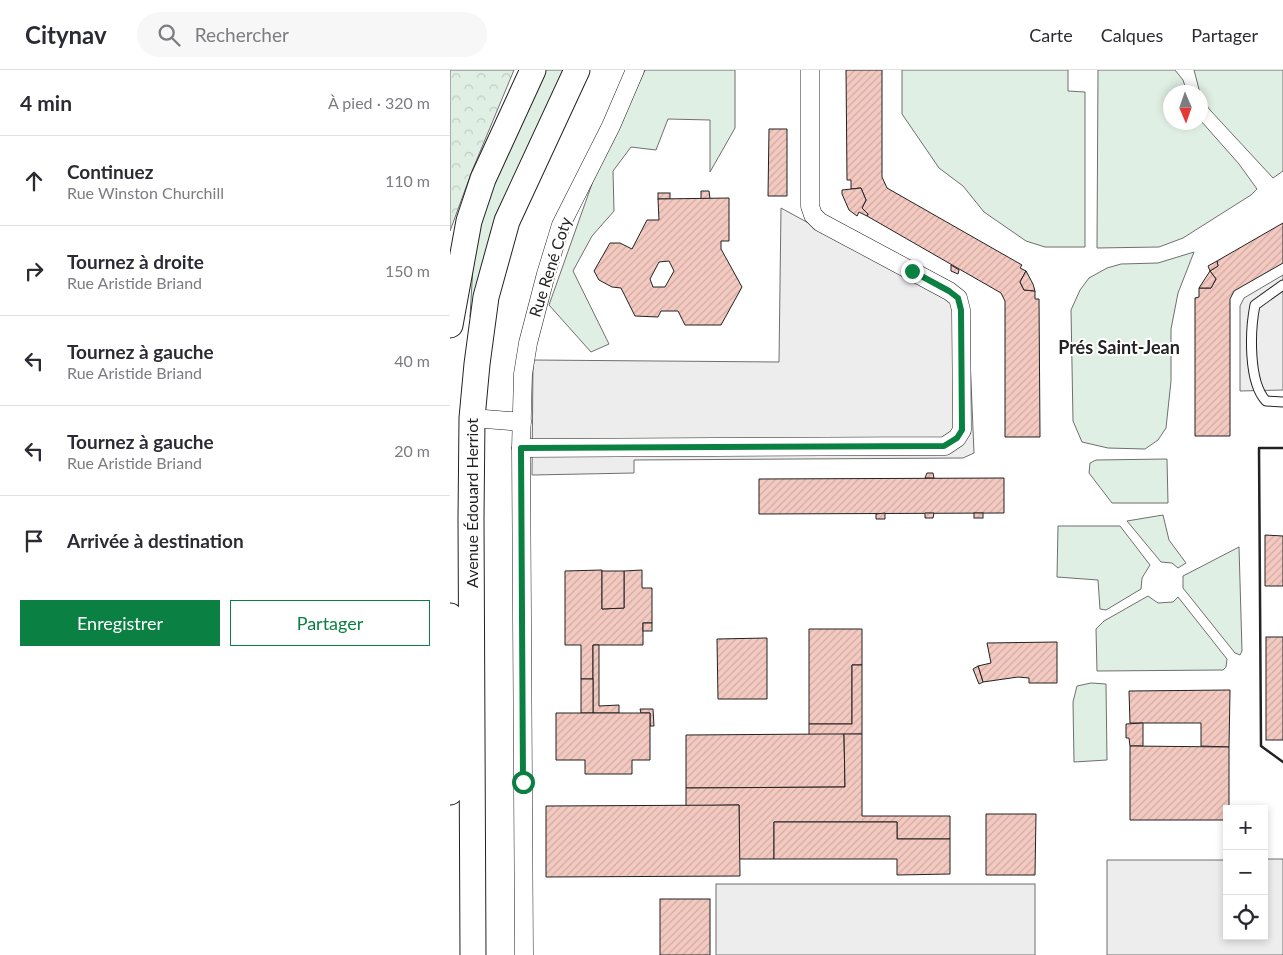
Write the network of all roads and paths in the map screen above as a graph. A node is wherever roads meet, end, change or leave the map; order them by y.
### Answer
1 (533, 70) edge
2 (577, 70) edge
3 (635, 70) edge
4 (810, 70) edge
5 (1283, 286) edge
6 (450, 325) edge
7 (1283, 402) edge
8 (472, 418) junction
9 (522, 422) junction
10 (521, 448) junction
11 (450, 616) edge
12 (450, 792) edge
13 (473, 955) edge
14 (524, 955) edge

1 - 6 main road
2 - 8 main road, Avenue Édouard Herriot
3 - 9 street, Rue René Coty
4 - 10 street
5 - 7 lane
8 - 9 street
8 - 13 main road, Avenue Édouard Herriot
9 - 10 street, Rue René Coty
10 - 14 street, Rue René Coty
11 - 12 main road

